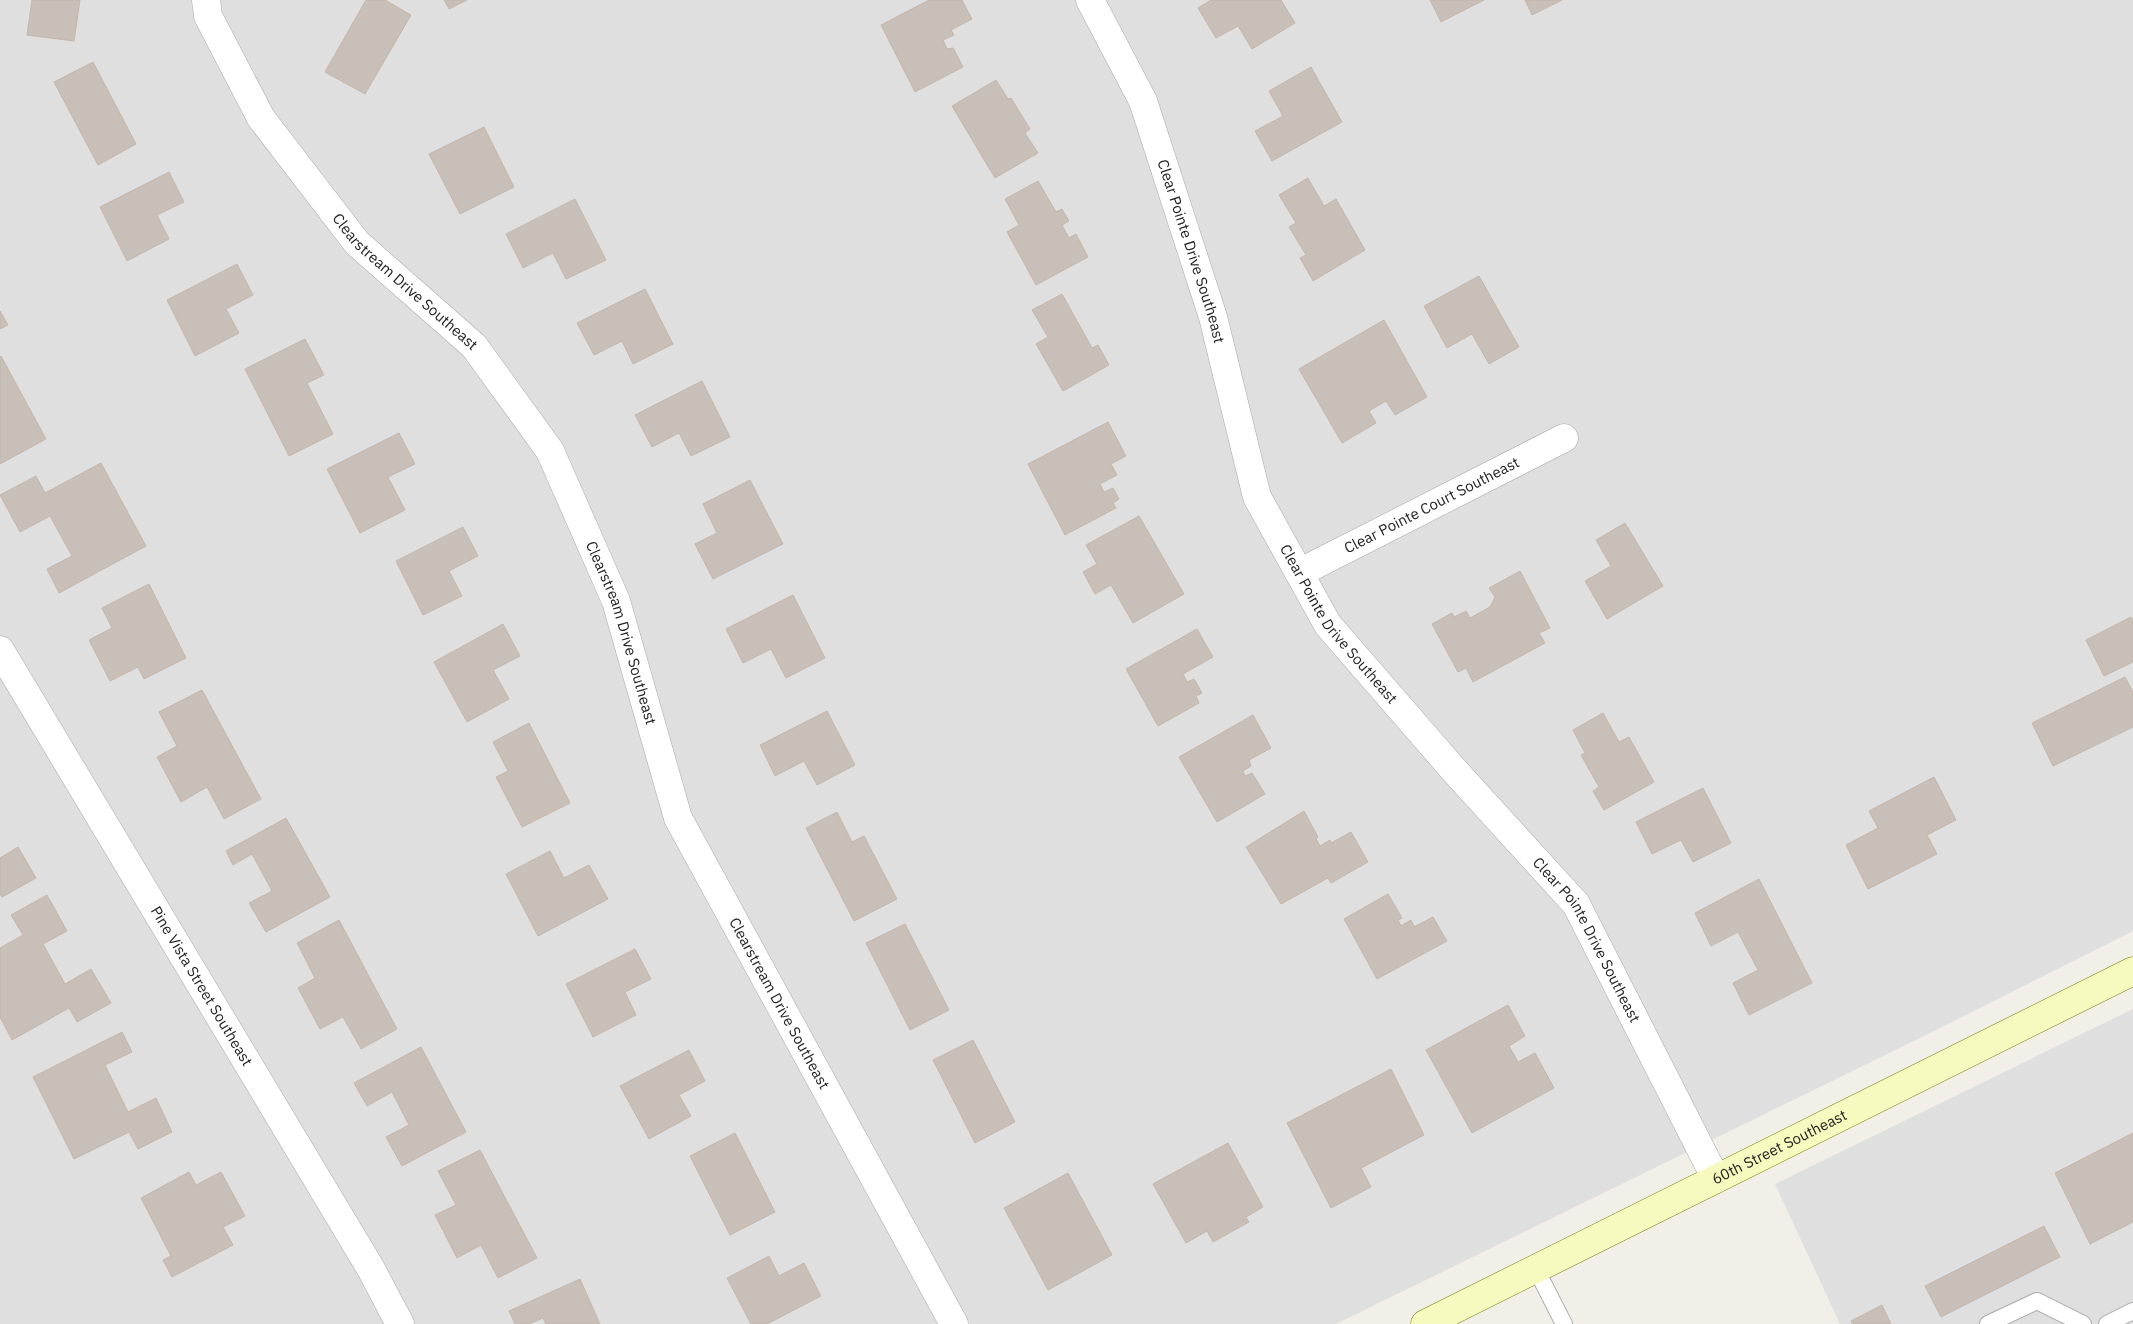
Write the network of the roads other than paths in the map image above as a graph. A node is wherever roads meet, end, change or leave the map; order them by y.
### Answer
1 (206, 0) edge
2 (1090, 0) edge
3 (1564, 438) dead end
4 (1299, 572) junction
5 (0, 650) edge
6 (2133, 971) edge
7 (1716, 1179) junction
8 (1536, 1269) junction
9 (2133, 1311) edge
10 (400, 1324) edge
11 (954, 1324) edge
12 (1425, 1324) edge
13 (1564, 1324) edge
14 (1988, 1324) edge
15 (2083, 1324) edge
16 (2107, 1324) edge

1 - 11 street, Clearstream Drive Southeast
2 - 4 street, Clear Pointe Drive Southeast
3 - 4 street, Clear Pointe Court Southeast
4 - 7 street, Clear Pointe Drive Southeast
5 - 10 street, Pine Vista Street Southeast
6 - 7 main road, 60th Street Southeast
7 - 8 main road, 60th Street Southeast
8 - 12 main road, 60th Street Southeast
8 - 13 lane
9 - 16 lane
14 - 15 lane

